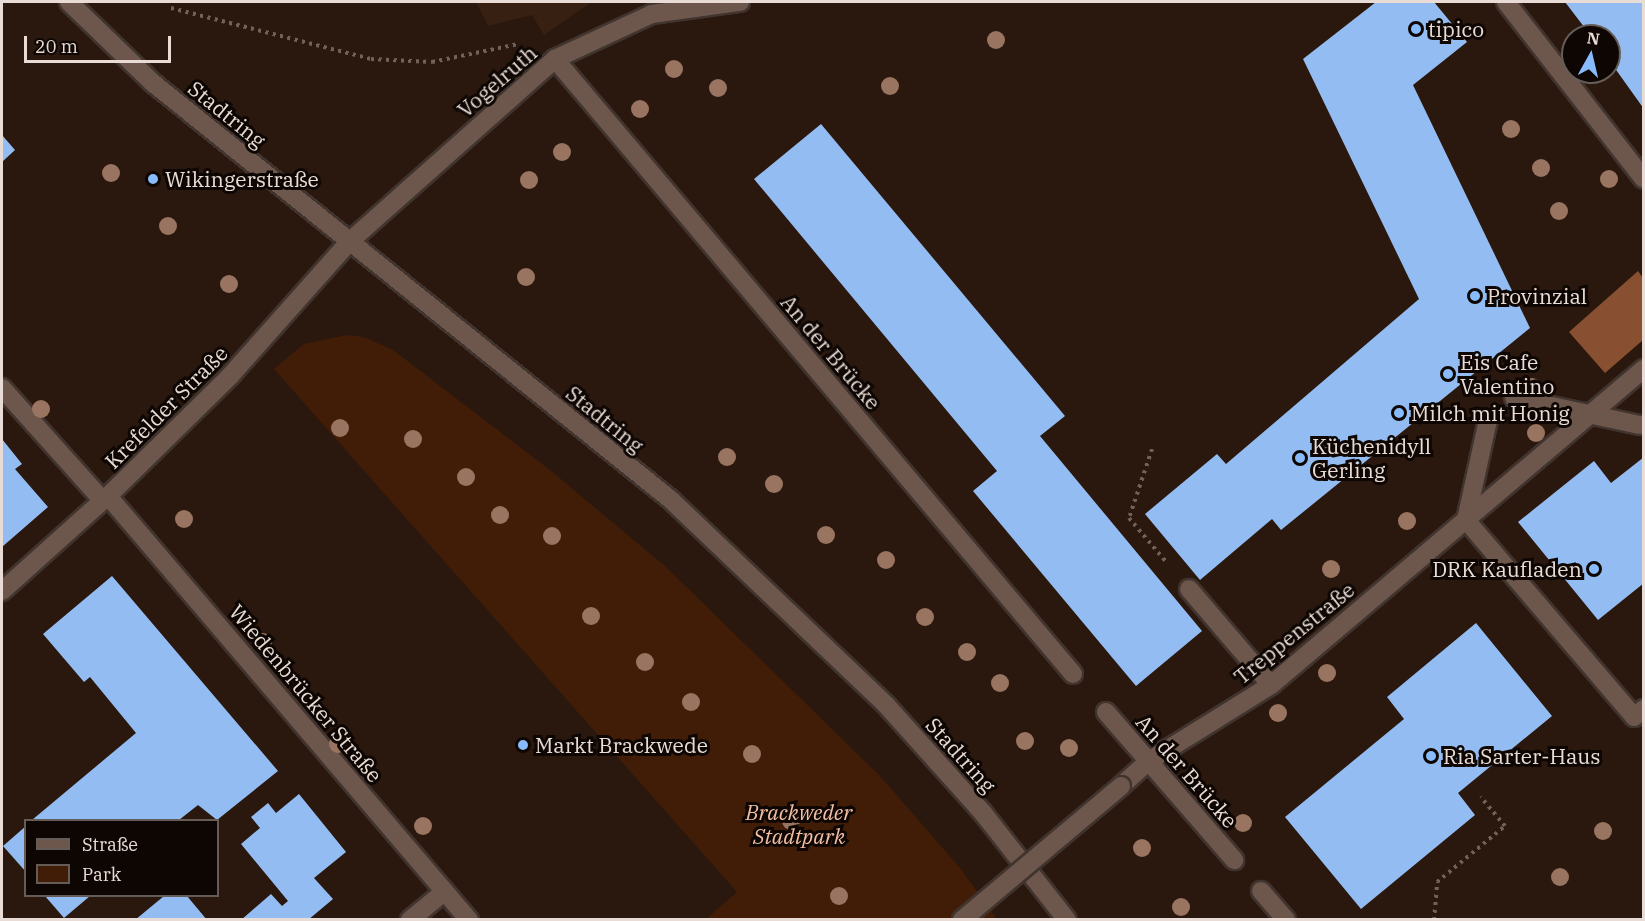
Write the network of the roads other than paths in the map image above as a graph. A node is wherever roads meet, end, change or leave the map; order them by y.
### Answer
1 (69, 2) edge
2 (740, 2) edge
3 (1506, 2) edge
4 (555, 59) junction
5 (1644, 179) edge
6 (349, 242) junction
7 (1644, 369) edge
8 (2, 388) edge
9 (1514, 398) dead end
10 (1592, 413) junction
11 (1488, 420) dead end
12 (1640, 425) dead end
13 (105, 498) junction
14 (1466, 520) junction
15 (1189, 589) road end
16 (2, 591) edge
17 (1073, 674) dead end
18 (1271, 685) junction
19 (1106, 712) dead end
20 (1639, 713) edge
21 (1149, 761) junction
22 (1234, 860) dead end
23 (445, 891) junction
24 (1261, 891) dead end
25 (410, 920) edge
26 (469, 920) edge
27 (962, 920) edge
28 (1067, 920) edge
29 (1286, 920) edge

1 - 6 street, Stadtring
2 - 4 street, Vogelruth
3 - 5 street
4 - 6 street, Vogelruth
4 - 17 street, An der Brücke
6 - 13 street, Krefelder Straße
6 - 28 street, Stadtring
7 - 10 street, Treppenstraße
8 - 13 street, Wiedenbrücker Straße
9 - 10 street
10 - 12 street
10 - 14 street, Treppenstraße
11 - 14 street
13 - 16 street, Krefelder Straße
13 - 23 street, Wiedenbrücker Straße
14 - 18 street, Treppenstraße
14 - 20 street
15 - 18 street
18 - 21 street, Treppenstraße
19 - 21 street, An der Brücke
21 - 22 street, An der Brücke
21 - 27 street, Treppenstraße, bridge
23 - 25 street
23 - 26 street, Wiedenbrücker Straße
24 - 29 street

